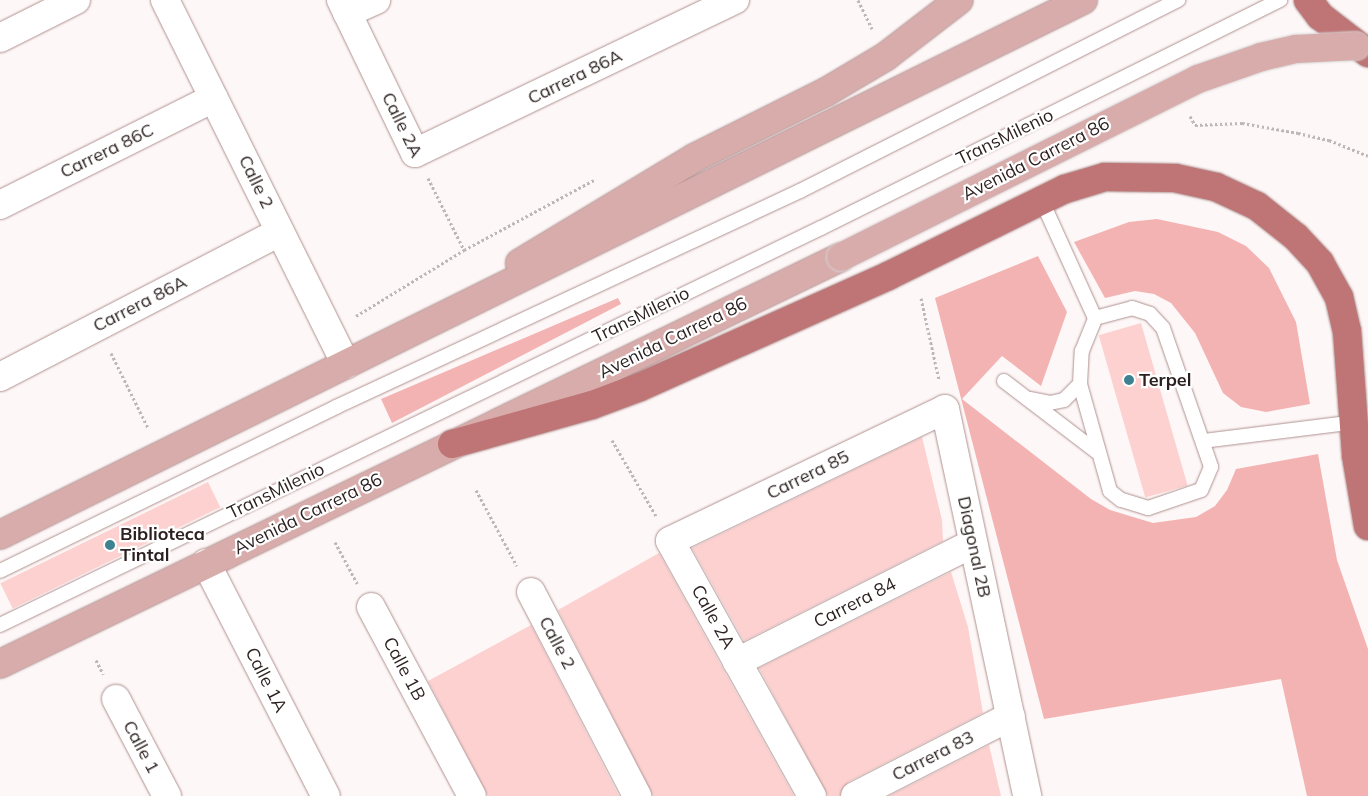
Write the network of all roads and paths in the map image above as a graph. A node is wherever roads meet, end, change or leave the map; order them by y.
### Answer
1 (76, 0) edge
2 (165, 0) edge
3 (376, 0) edge
4 (735, 0) edge
5 (858, 0) edge
6 (959, 0) edge
7 (1084, 0) edge
8 (1178, 0) edge
9 (1280, 0) edge
10 (1308, 0) edge
11 (344, 6) edge
12 (874, 31) dead end
13 (0, 38) edge
14 (1362, 50) edge
15 (214, 98) junction
16 (1195, 125) dead end
17 (416, 153) junction
18 (1368, 156) edge
19 (1042, 199) junction
20 (0, 205) edge
21 (280, 232) junction
22 (464, 250) dead end
23 (921, 298) dead end
24 (1095, 318) junction
25 (98, 326) junction
26 (418, 331) junction
27 (346, 365) junction
28 (0, 377) edge
29 (1004, 381) dead end
30 (1080, 384) junction
31 (1025, 397) junction
32 (945, 409) junction
33 (1355, 422) junction
34 (148, 428) dead end
35 (612, 440) dead end
36 (1203, 441) junction
37 (452, 444) junction
38 (1097, 452) junction
39 (476, 490) dead end
40 (1368, 526) edge
41 (0, 535) edge
42 (670, 541) junction
43 (335, 542) dead end
44 (972, 544) junction
45 (206, 563) junction
46 (0, 571) edge
47 (531, 592) joint
48 (371, 607) joint
49 (0, 625) edge
50 (738, 662) junction
51 (0, 664) edge
52 (116, 699) dead end
53 (1011, 716) junction
54 (167, 796) edge
55 (326, 796) edge
56 (472, 796) edge
57 (637, 796) edge
58 (812, 796) edge
59 (855, 796) edge
60 (1027, 796) edge

1 - 13 street
2 - 15 street, Calle 2
3 - 11 street
4 - 17 street, Carrera 86A
5 - 12 path
6 - 26 main road
7 - 26 main road
8 - 46 lane
9 - 49 lane, TransMilenio
10 - 14 highway
11 - 17 street, Calle 2A
14 - 37 main road, Avenida Carrera 86, bridge
15 - 20 street, Carrera 86C
15 - 21 street, Calle 2
16 - 18 path
17 - 22 path, Calle 2A
19 - 24 lane
19 - 33 highway
19 - 37 highway
21 - 25 street, Carrera 86A
21 - 27 street, Calle 2
23 - 32 path
24 - 30 lane
24 - 36 lane
25 - 28 street, Carrera 86A
25 - 34 path
26 - 27 main road
27 - 41 main road
29 - 31 lane
30 - 31 lane
30 - 38 lane
31 - 38 lane
32 - 42 street, Carrera 85
32 - 44 street, Diagonal 2B
33 - 36 lane
33 - 40 highway
35 - 42 path
36 - 38 lane
37 - 45 main road, Avenida Carrera 86
39 - 47 path
42 - 50 street, Calle 2A
43 - 48 path
44 - 50 street, Carrera 84
44 - 53 street, Diagonal 2B
45 - 51 main road, Avenida Carrera 86
45 - 55 street, Calle 1A
47 - 57 street, Calle 2
48 - 56 street, Calle 1B
50 - 58 street, Calle 2A
52 - 54 street, Calle 1
53 - 59 street, Carrera 83
53 - 60 street, Diagonal 2B

